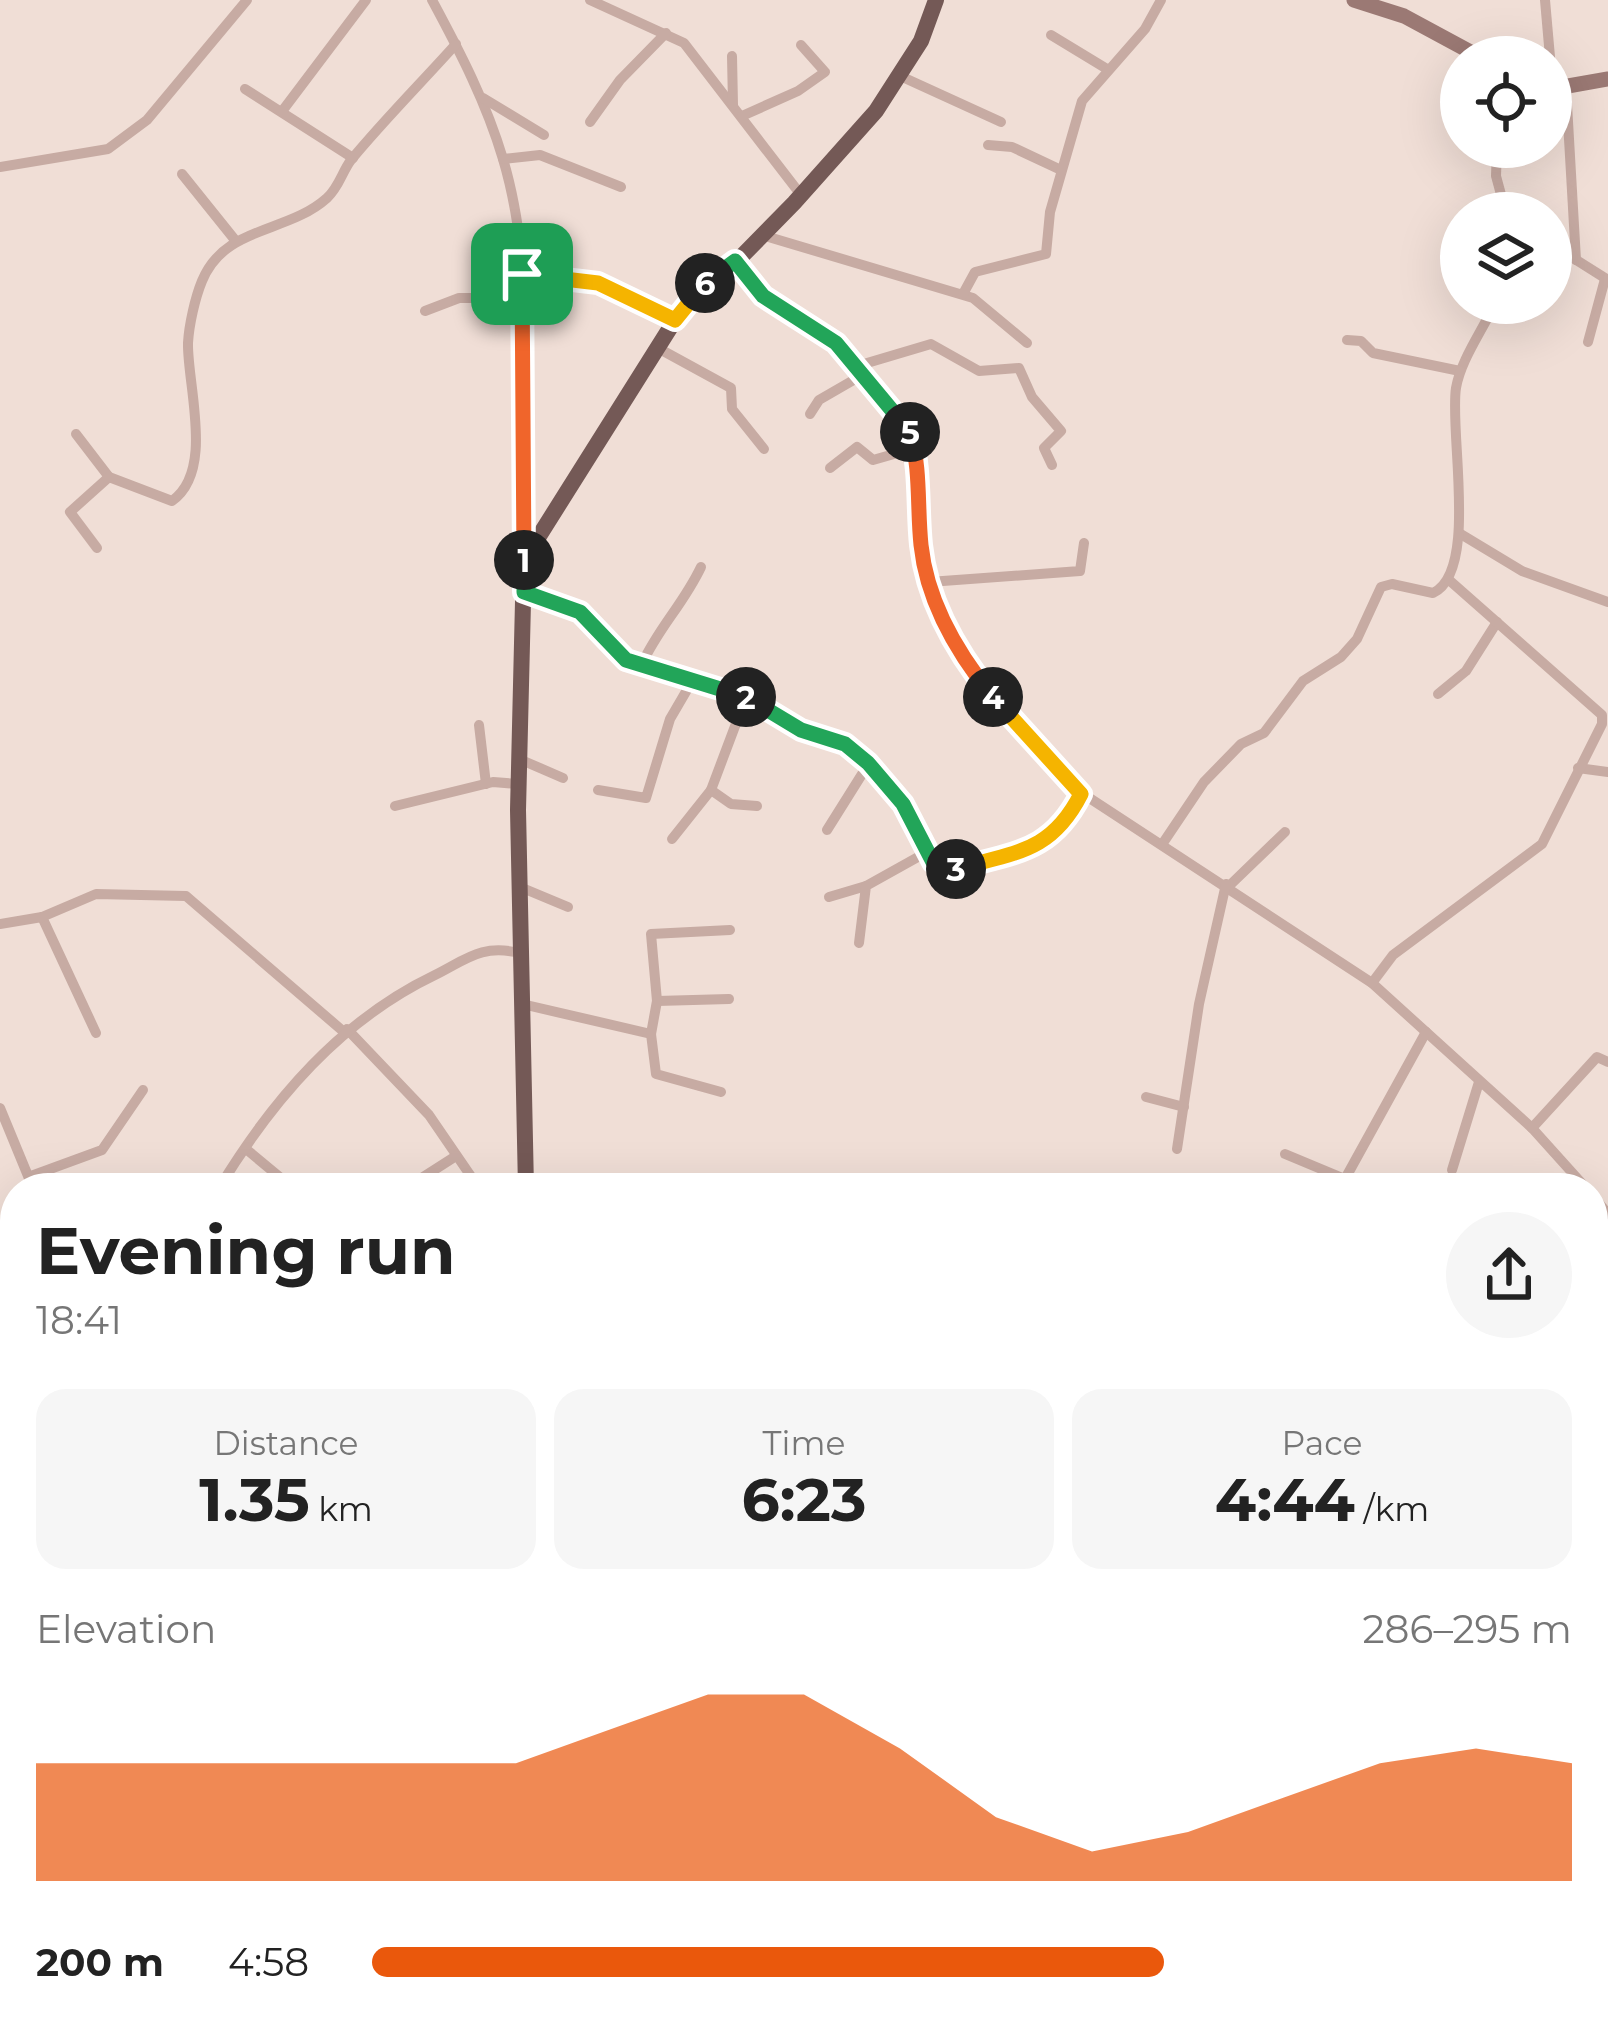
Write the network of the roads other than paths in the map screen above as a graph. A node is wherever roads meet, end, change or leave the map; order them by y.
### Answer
1 (247, 0) edge
2 (366, 0) edge
3 (432, 0) edge
4 (590, 0) edge
5 (936, 0) edge
6 (1161, 0) edge
7 (1354, 0) edge
8 (1545, 0) edge
9 (666, 33) junction
10 (1051, 35) dead end
11 (1445, 36) edge
12 (1549, 36) edge
13 (456, 44) junction
14 (801, 45) dead end
15 (732, 56) dead end
16 (1108, 69) junction
17 (898, 75) junction
18 (1608, 79) edge
19 (1572, 85) edge
20 (245, 89) dead end
21 (483, 98) junction
22 (734, 105) junction
23 (283, 110) junction
24 (742, 116) junction
25 (590, 122) dead end
26 (1001, 122) dead end
27 (544, 135) dead end
28 (988, 145) dead end
29 (353, 158) junction
30 (503, 159) junction
31 (0, 167) edge
32 (1566, 168) edge
33 (1061, 170) junction
34 (182, 174) dead end
35 (622, 187) dead end
36 (801, 195) junction
37 (762, 236) junction
38 (235, 240) junction
39 (1572, 257) edge
40 (1576, 260) junction
41 (735, 261) junction
42 (522, 274) junction
43 (1607, 280) edge
44 (963, 294) junction
45 (523, 298) junction
46 (425, 310) dead end
47 (675, 320) junction
48 (1484, 324) edge
49 (1347, 340) dead end
50 (1588, 341) dead end
51 (1027, 343) dead end
52 (656, 347) junction
53 (861, 370) junction
54 (1460, 370) junction
55 (810, 414) dead end
56 (76, 434) dead end
57 (764, 448) dead end
58 (915, 448) junction
59 (1052, 465) dead end
60 (830, 468) dead end
61 (109, 477) junction
62 (1459, 533) junction
63 (1084, 543) dead end
64 (97, 548) dead end
65 (524, 560) junction
66 (701, 567) dead end
67 (1449, 580) junction
68 (929, 582) junction
69 (524, 592) junction
70 (1608, 602) edge
71 (1497, 622) junction
72 (641, 665) junction
73 (691, 682) junction
74 (1438, 694) dead end
75 (746, 697) junction
76 (478, 725) dead end
77 (519, 759) junction
78 (868, 763) junction
79 (1578, 768) junction
80 (1608, 772) edge
81 (563, 778) dead end
82 (486, 784) junction
83 (518, 784) junction
84 (598, 790) dead end
85 (711, 790) junction
86 (1081, 794) junction
87 (395, 806) dead end
88 (757, 806) dead end
89 (827, 830) dead end
90 (1285, 832) dead end
91 (672, 838) dead end
92 (1163, 843) junction
93 (927, 852) junction
94 (1228, 885) junction
95 (866, 886) junction
96 (520, 887) junction
97 (829, 897) dead end
98 (568, 907) dead end
99 (43, 917) junction
100 (0, 924) edge
101 (730, 930) dead end
102 (859, 943) dead end
103 (520, 953) junction
104 (1372, 983) junction
105 (729, 999) dead end
106 (657, 1001) junction
107 (522, 1004) junction
108 (345, 1030) junction
109 (1426, 1032) junction
110 (96, 1033) dead end
111 (651, 1034) junction
112 (1608, 1062) edge
113 (1479, 1082) junction
114 (143, 1090) dead end
115 (721, 1092) dead end
116 (1146, 1097) dead end
117 (1184, 1107) junction
118 (0, 1108) edge
119 (1532, 1128) junction
120 (245, 1149) junction
121 (1177, 1149) dead end
122 (1286, 1154) dead end
123 (456, 1156) junction
124 (1452, 1170) dead end
125 (28, 1173) edge
126 (52, 1173) edge
127 (229, 1173) edge
128 (275, 1173) edge
129 (429, 1173) edge
130 (468, 1173) edge
131 (526, 1173) edge
132 (1321, 1173) edge
133 (1348, 1173) edge
134 (1572, 1173) edge

1 - 31 street
2 - 23 street
3 - 13 street
4 - 9 street
5 - 17 main road
6 - 16 street
7 - 11 street
8 - 12 street
9 - 22 street
9 - 25 street
10 - 16 street
13 - 21 street
13 - 29 street
14 - 24 street
15 - 22 street
16 - 33 street
17 - 26 street
17 - 36 main road
18 - 19 street
20 - 23 street
21 - 27 street
21 - 30 street
22 - 24 street
23 - 29 street
24 - 36 street
28 - 33 street
29 - 38 street
30 - 35 street
30 - 42 street
32 - 40 street
33 - 44 street
34 - 38 street
36 - 37 main road
37 - 41 main road
37 - 44 street
38 - 61 street
39 - 40 street
40 - 43 street
41 - 47 main road
41 - 53 street
42 - 45 street
42 - 47 street
43 - 50 street
44 - 51 street
45 - 46 street
45 - 65 street
47 - 52 main road
48 - 54 street
49 - 54 street
52 - 57 street
52 - 65 main road
53 - 55 street
53 - 58 street
53 - 59 street
54 - 62 street
56 - 61 street
58 - 60 street
58 - 68 street
61 - 64 street
62 - 67 street
62 - 70 street
63 - 68 street
65 - 69 main road
66 - 72 street
67 - 71 street
67 - 92 street
68 - 86 street
69 - 72 street
69 - 77 main road
71 - 74 street
71 - 79 street
72 - 73 street
73 - 75 street
73 - 84 street
75 - 78 street
75 - 85 street
76 - 82 street
77 - 81 street
77 - 83 main road
78 - 89 street
78 - 93 street
79 - 80 street
79 - 104 street
82 - 83 street
82 - 87 street
83 - 96 main road
85 - 88 street
85 - 91 street
86 - 92 street
86 - 93 street
90 - 94 street
92 - 94 street
93 - 95 street
94 - 104 street
94 - 117 street
95 - 97 street
95 - 102 street
96 - 98 street
96 - 103 main road
99 - 100 street
99 - 108 street
99 - 110 street
101 - 106 street
103 - 107 main road
103 - 108 street
104 - 109 street
105 - 106 street
106 - 111 street
107 - 111 street
107 - 131 main road
108 - 120 street
108 - 123 street
109 - 113 street
109 - 133 street
111 - 115 street
112 - 119 street
113 - 119 street
113 - 124 street
114 - 126 street
116 - 117 street
117 - 121 street
118 - 125 street
119 - 134 street
120 - 127 street
120 - 128 street
122 - 132 street
123 - 129 street
123 - 130 street

